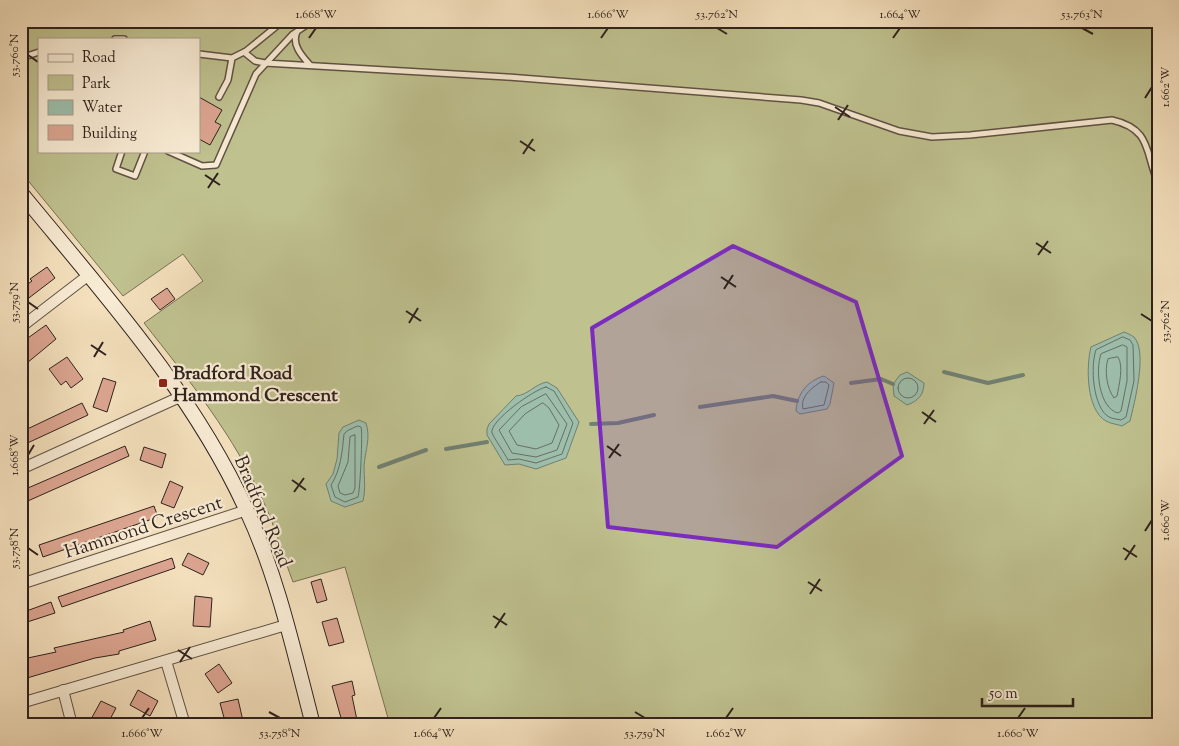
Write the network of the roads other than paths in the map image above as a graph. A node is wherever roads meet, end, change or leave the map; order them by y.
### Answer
1 (282, 21) edge
2 (313, 21) edge
3 (297, 31) junction
4 (38, 52) edge
5 (244, 52) junction
6 (200, 54) edge
7 (21, 58) edge
8 (232, 58) junction
9 (264, 63) junction
10 (310, 65) junction
11 (219, 97) dead end
12 (122, 152) edge
13 (145, 152) edge
14 (170, 152) edge
15 (1158, 183) edge
16 (21, 193) edge
17 (90, 274) junction
18 (21, 328) edge
19 (182, 396) junction
20 (21, 469) edge
21 (247, 510) junction
22 (21, 584) edge
23 (286, 624) junction
24 (166, 661) junction
25 (62, 690) junction
26 (21, 703) edge
27 (72, 725) edge
28 (185, 725) edge
29 (313, 725) edge

1 - 5 lane
2 - 3 lane
3 - 9 lane
3 - 10 lane
4 - 7 lane
5 - 8 lane
5 - 9 lane
6 - 8 lane
8 - 11 lane
9 - 10 lane
9 - 14 lane
10 - 15 lane
12 - 13 lane
16 - 17 main road, Bradford Road
17 - 18 street
17 - 19 main road, Bradford Road
19 - 20 street
19 - 21 main road, Bradford Road
21 - 22 street, Hammond Crescent
21 - 23 main road, Bradford Road
23 - 24 street
23 - 29 main road, Bradford Road
24 - 25 street
24 - 28 street
25 - 26 street
25 - 27 street

